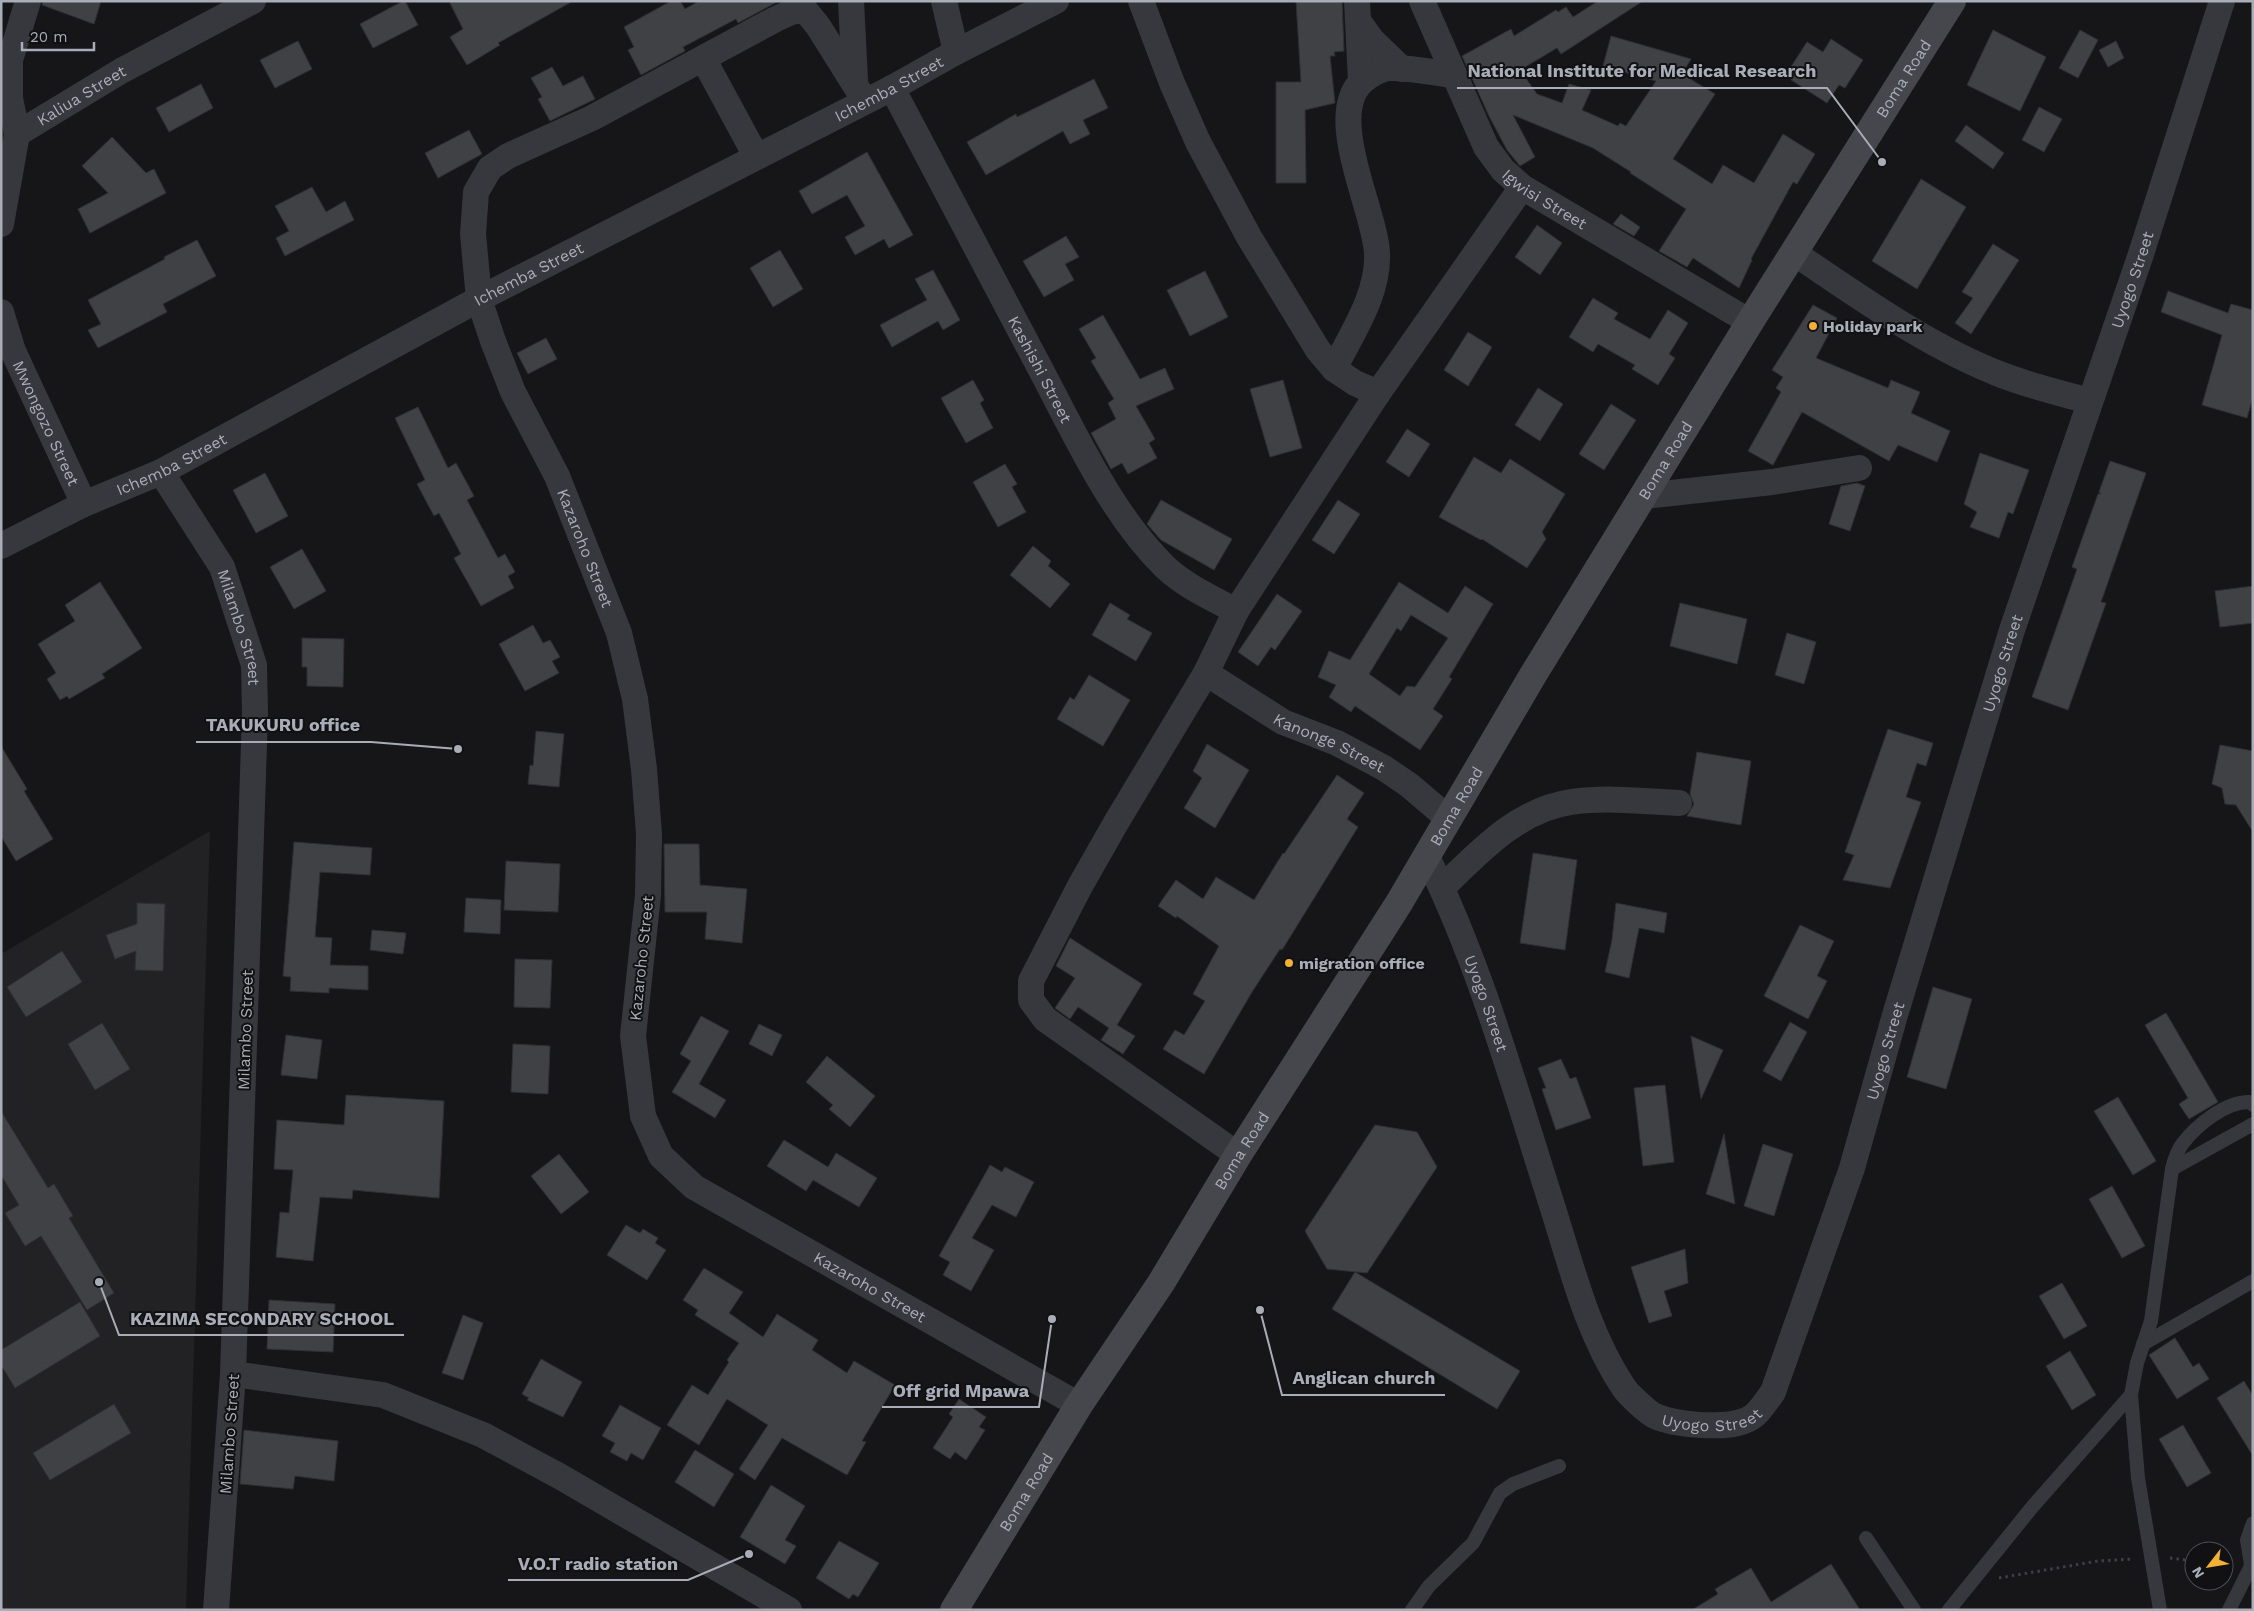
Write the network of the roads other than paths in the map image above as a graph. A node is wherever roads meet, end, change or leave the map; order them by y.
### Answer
1 (28, 1) edge
2 (253, 1) edge
3 (851, 1) edge
4 (944, 1) edge
5 (1056, 1) edge
6 (1141, 1) edge
7 (1422, 1) edge
8 (1952, 1) edge
9 (2222, 1) edge
10 (1358, 12) edge
11 (956, 52) junction
12 (704, 60) junction
13 (1402, 69) junction
14 (1453, 75) junction
15 (1361, 81) junction
16 (892, 88) junction
17 (860, 92) junction
18 (17, 134) junction
19 (756, 156) junction
20 (1522, 187) junction
21 (1, 224) edge
22 (1794, 253) junction
23 (479, 298) junction
24 (1, 312) edge
25 (1750, 322) junction
26 (1334, 369) junction
27 (1378, 393) junction
28 (2090, 401) junction
29 (1859, 468) dead end
30 (161, 472) junction
31 (1644, 496) junction
32 (84, 504) junction
33 (1, 546) edge
34 (1236, 610) junction
35 (1206, 673) junction
36 (1678, 803) dead end
37 (1449, 819) junction
38 (1427, 857) junction
39 (1442, 888) junction
40 (2253, 1105) edge
41 (2253, 1124) edge
42 (1238, 1155) junction
43 (2172, 1169) junction
44 (2253, 1281) edge
45 (2143, 1344) junction
46 (233, 1374) junction
47 (2131, 1395) junction
48 (1079, 1405) junction
49 (1559, 1466) dead end
50 (2253, 1523) edge
51 (1866, 1538) dead end
52 (2252, 1563) edge
53 (216, 1610) edge
54 (789, 1610) edge
55 (954, 1610) edge
56 (1412, 1610) edge
57 (1914, 1610) edge
58 (1949, 1610) edge
59 (2160, 1610) edge
60 (2229, 1610) edge

1 - 18 street
2 - 18 street, Kaliua Street
3 - 17 street
4 - 11 street
5 - 11 street, Ichemba Street
6 - 26 street
7 - 14 street, Igwisi Street
8 - 22 main road, Boma Road
9 - 28 street, Uyogo Street
10 - 13 street
10 - 15 street
11 - 16 street, Ichemba Street
12 - 17 street, Kazaroho Street
12 - 19 street
12 - 23 street, Kazaroho Street
13 - 14 street
13 - 15 street
14 - 20 street, Igwisi Street
15 - 26 street
16 - 17 street, Ichemba Street
16 - 34 street, Kashishi Street
17 - 19 street, Ichemba Street
18 - 21 street
19 - 23 street, Ichemba Street
20 - 25 street, Igwisi Street
20 - 27 street
22 - 25 main road, Boma Road
22 - 28 street
23 - 30 street, Ichemba Street
23 - 48 street, Kazaroho Street
24 - 32 street, Mwongozo Street
25 - 31 main road, Boma Road
26 - 27 street
27 - 34 street
28 - 39 street, Uyogo Street
29 - 31 street
30 - 32 street, Ichemba Street
30 - 46 street, Milambo Street
31 - 37 main road, Boma Road
32 - 33 street, Ichemba Street
34 - 35 street
35 - 37 street, Kanonge Street
35 - 42 street
36 - 39 street
37 - 38 main road, Boma Road
38 - 39 street, Uyogo Street
38 - 42 main road, Boma Road
40 - 43 lane
41 - 43 lane
42 - 48 main road, Boma Road
43 - 45 lane
44 - 45 lane
45 - 47 lane
46 - 53 street, Milambo Street
46 - 54 street
47 - 58 lane
47 - 59 lane
48 - 55 main road, Boma Road
49 - 56 lane
50 - 52 lane
51 - 57 lane
52 - 60 lane

